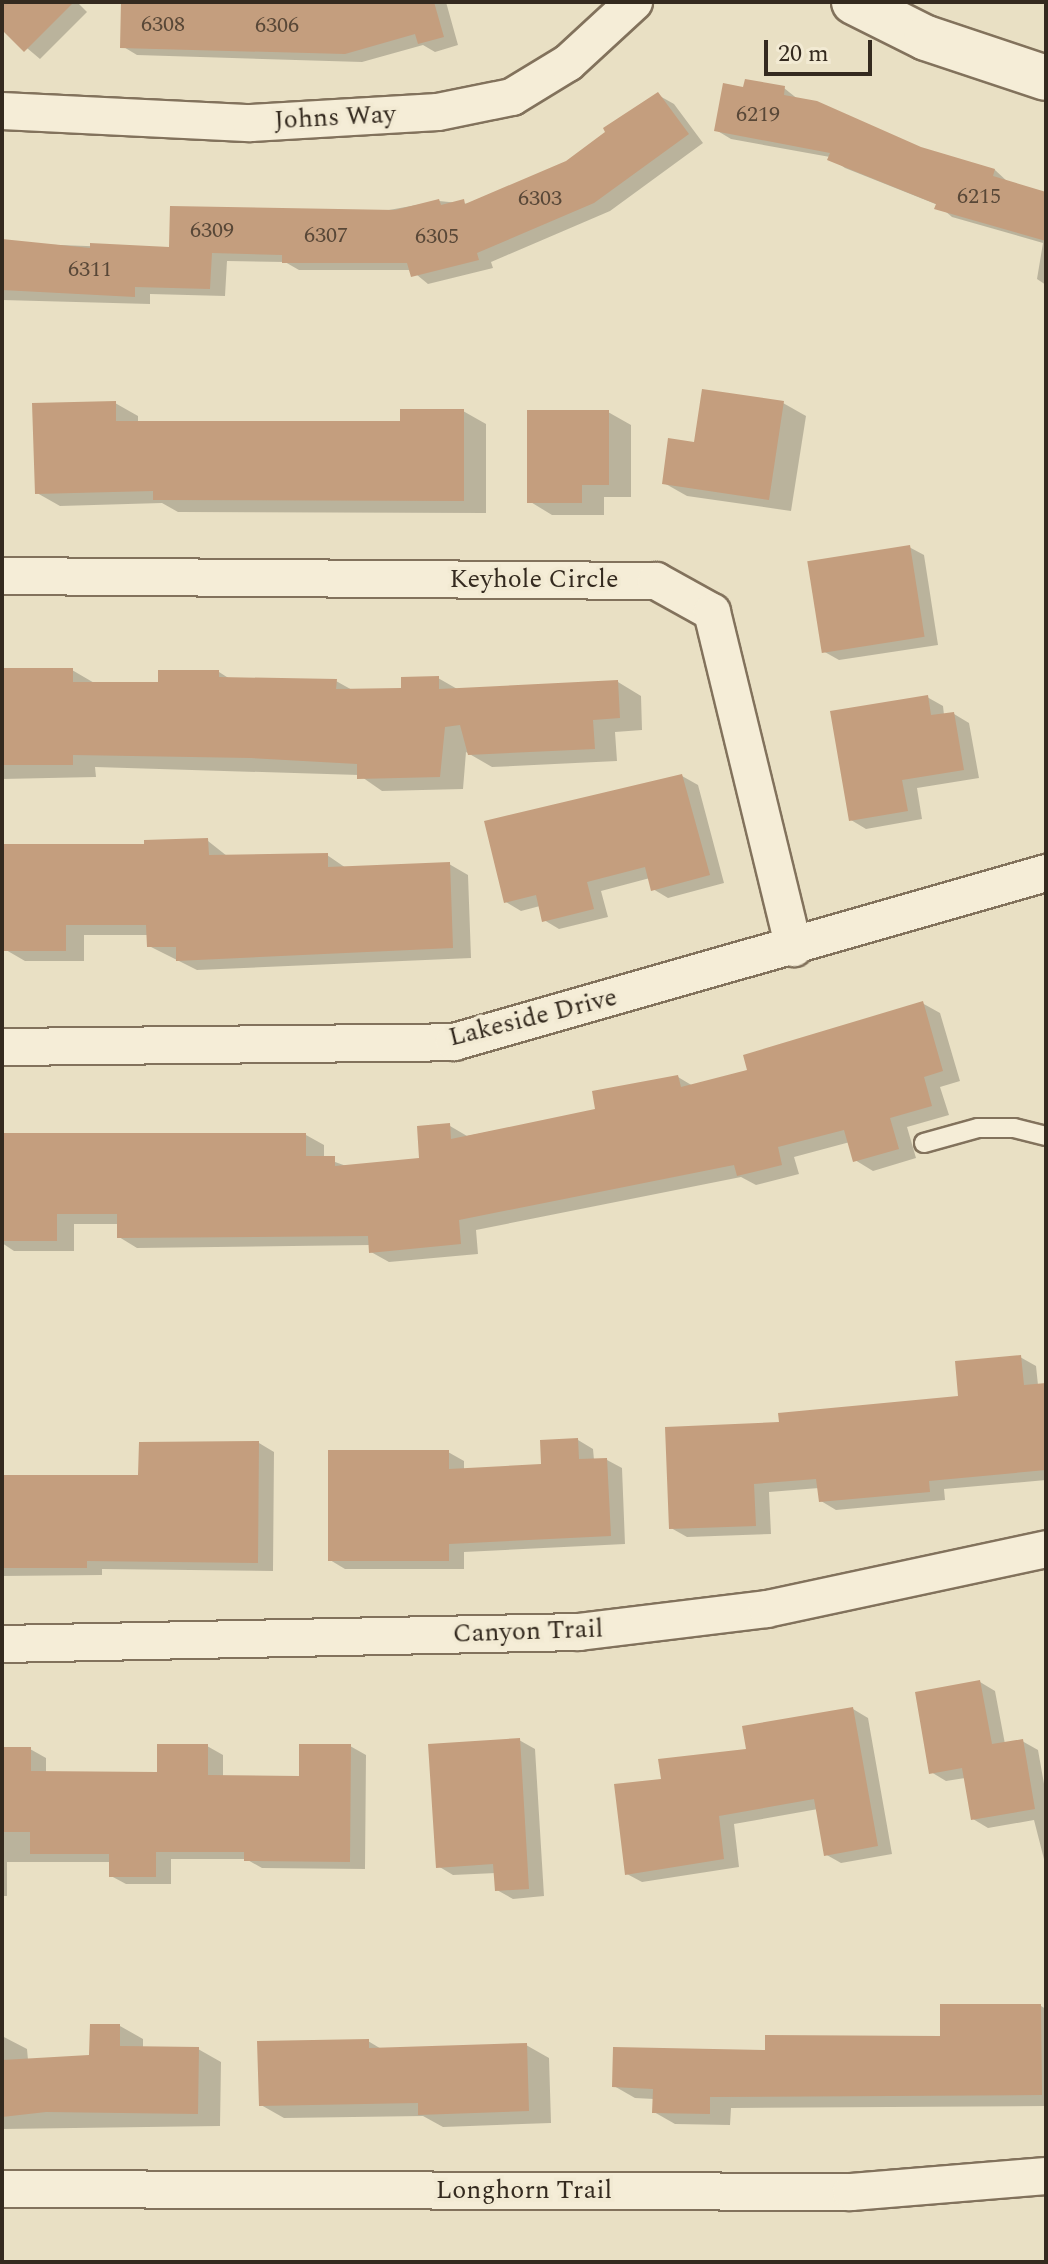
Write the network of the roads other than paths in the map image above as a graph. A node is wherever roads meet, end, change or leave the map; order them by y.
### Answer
1 (634, 2) edge
2 (854, 2) edge
3 (1046, 78) edge
4 (2, 111) edge
5 (2, 576) edge
6 (1046, 873) edge
7 (794, 948) junction
8 (2, 1047) edge
9 (1046, 1136) edge
10 (924, 1143) dead end
11 (1046, 1549) edge
12 (2, 1644) edge
13 (1046, 2176) edge
14 (2, 2189) edge

1 - 4 street, Johns Way
2 - 3 street
5 - 7 street, Keyhole Circle
6 - 7 street, Lakeside Drive
7 - 8 street, Lakeside Drive
9 - 10 lane
11 - 12 street, Canyon Trail
13 - 14 street, Longhorn Trail

